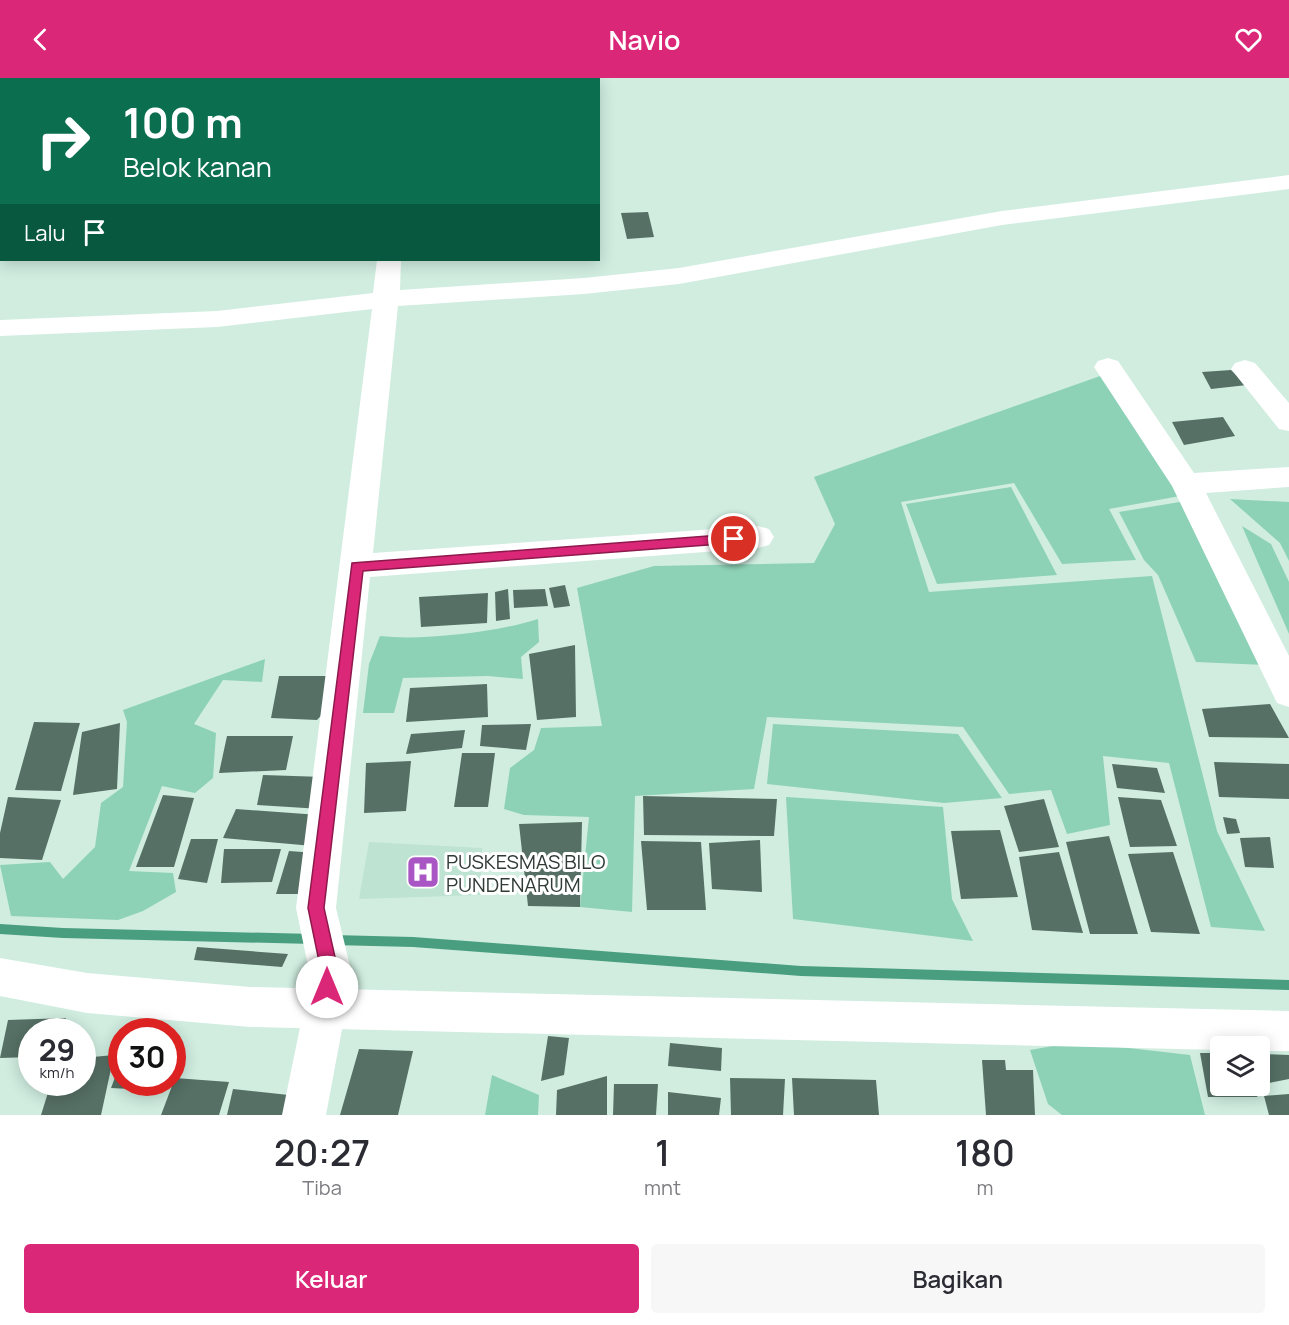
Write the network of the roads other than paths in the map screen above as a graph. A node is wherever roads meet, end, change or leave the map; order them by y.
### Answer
1 (1289, 182) edge
2 (389, 261) edge
3 (386, 299) junction
4 (0, 328) edge
5 (1108, 367) dead end
6 (1245, 369) dead end
7 (1289, 422) edge
8 (1289, 477) edge
9 (1185, 484) junction
10 (758, 537) dead end
11 (356, 566) junction
12 (1289, 693) edge
13 (0, 977) edge
14 (325, 1008) junction
15 (1289, 1031) edge
16 (304, 1115) edge

1 - 3 street
2 - 3 street
3 - 4 street
3 - 11 street
5 - 9 street
6 - 7 street
8 - 9 street
9 - 12 street
10 - 11 street
11 - 14 street
13 - 14 street
14 - 15 street
14 - 16 street

